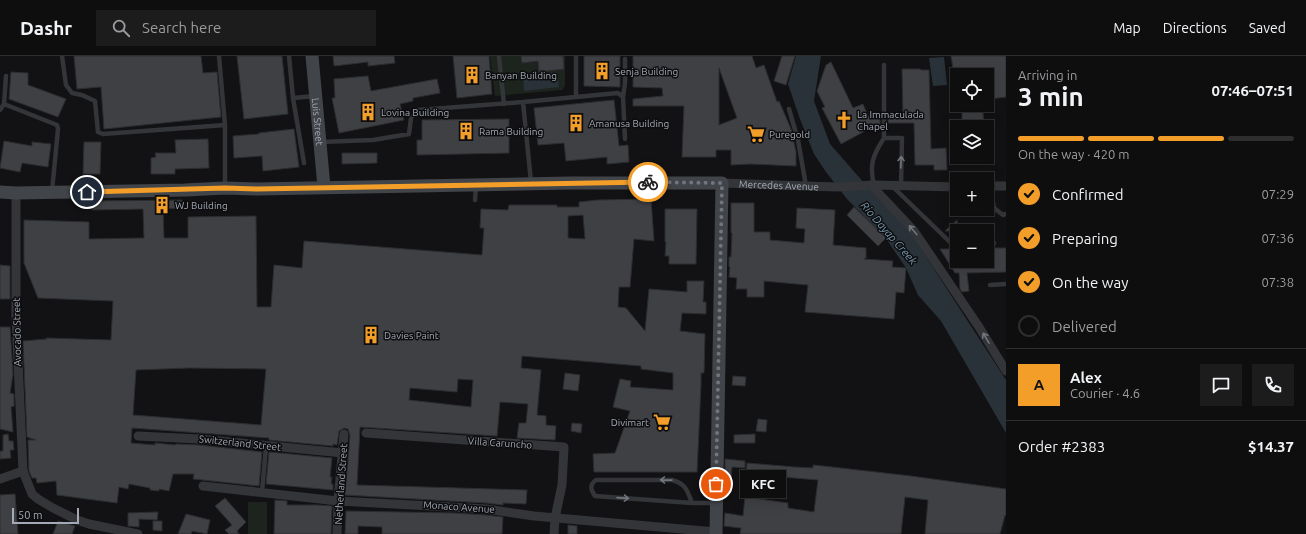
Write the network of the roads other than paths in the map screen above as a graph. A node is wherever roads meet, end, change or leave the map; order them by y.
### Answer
1 (62, 56) edge
2 (219, 56) edge
3 (289, 56) edge
4 (312, 56) edge
5 (576, 56) edge
6 (499, 57) edge
7 (625, 59) dead end
8 (884, 65) dead end
9 (6, 76) dead end
10 (315, 96) junction
11 (576, 96) junction
12 (293, 98) junction
13 (623, 98) junction
14 (523, 102) junction
15 (4, 104) junction
16 (504, 104) junction
17 (789, 109) dead end
18 (0, 110) edge
19 (225, 125) junction
20 (884, 138) junction
21 (625, 139) dead end
22 (320, 142) junction
23 (304, 163) dead end
24 (722, 183) junction
25 (476, 184) junction
26 (531, 184) junction
27 (871, 185) junction
28 (891, 185) junction
29 (901, 185) junction
30 (806, 186) junction
31 (994, 186) edge
32 (1006, 186) edge
33 (324, 187) junction
34 (950, 187) edge
35 (225, 188) junction
36 (0, 192) edge
37 (52, 192) junction
38 (16, 193) junction
39 (475, 200) dead end
40 (994, 208) edge
41 (1006, 214) edge
42 (950, 242) edge
43 (1006, 284) edge
44 (990, 285) dead end
45 (1006, 371) edge
46 (366, 433) dead end
47 (344, 434) dead end
48 (138, 436) dead end
49 (266, 446) junction
50 (342, 453) junction
51 (23, 470) junction
52 (0, 479) edge
53 (203, 486) dead end
54 (262, 492) junction
55 (338, 501) junction
56 (692, 503) junction
57 (716, 503) junction
58 (555, 518) junction
59 (716, 533) edge
60 (138, 534) edge
61 (338, 534) edge
62 (554, 534) edge

1 - 19 lane
2 - 19 lane
3 - 12 lane
4 - 10 main road, Luis Street
5 - 11 lane
6 - 16 lane
7 - 13 lane
8 - 20 lane
9 - 15 lane
10 - 12 lane
10 - 22 main road, Luis Street
11 - 13 lane
11 - 14 lane
12 - 23 lane
13 - 21 lane
14 - 16 lane
14 - 26 lane
15 - 18 lane
15 - 37 lane
16 - 22 lane
17 - 30 lane
19 - 35 lane
20 - 27 lane
29 -> 20 lane
22 - 33 main road, Luis Street
24 - 26 main road, Mercedes Avenue
24 - 30 street, Mercedes Avenue
24 - 57 main road
25 - 26 main road, Mercedes Avenue
25 - 33 main road, Mercedes Avenue
25 - 39 lane
27 - 28 street, Mercedes Avenue
27 - 30 street, Mercedes Avenue
45 -> 27 street
28 - 29 street, Mercedes Avenue
28 - 42 lane
29 - 34 street, Mercedes Avenue
31 - 32 street
33 - 35 main road, Mercedes Avenue
35 - 37 main road, Mercedes Avenue
36 - 38 main road, Mercedes Avenue
37 - 38 main road, Mercedes Avenue
38 - 51 street, Avocado Street
40 - 41 lane
43 - 44 lane
46 - 58 street, Villa Caruncho
47 - 50 street, Netherland Street
48 - 49 street, Switzerland Street
49 - 50 street, Switzerland Street
49 - 54 lane
50 - 55 street, Netherland Street
51 - 52 street
51 - 60 street, Avocado Street
53 - 54 street, Monaco Avenue
54 - 55 street, Monaco Avenue
55 - 58 street, Monaco Avenue
55 - 61 street, Netherland Street
56 -> 56 lane
56 - 57 lane
57 - 59 main road
58 - 59 street, Monaco Avenue
58 - 62 street

